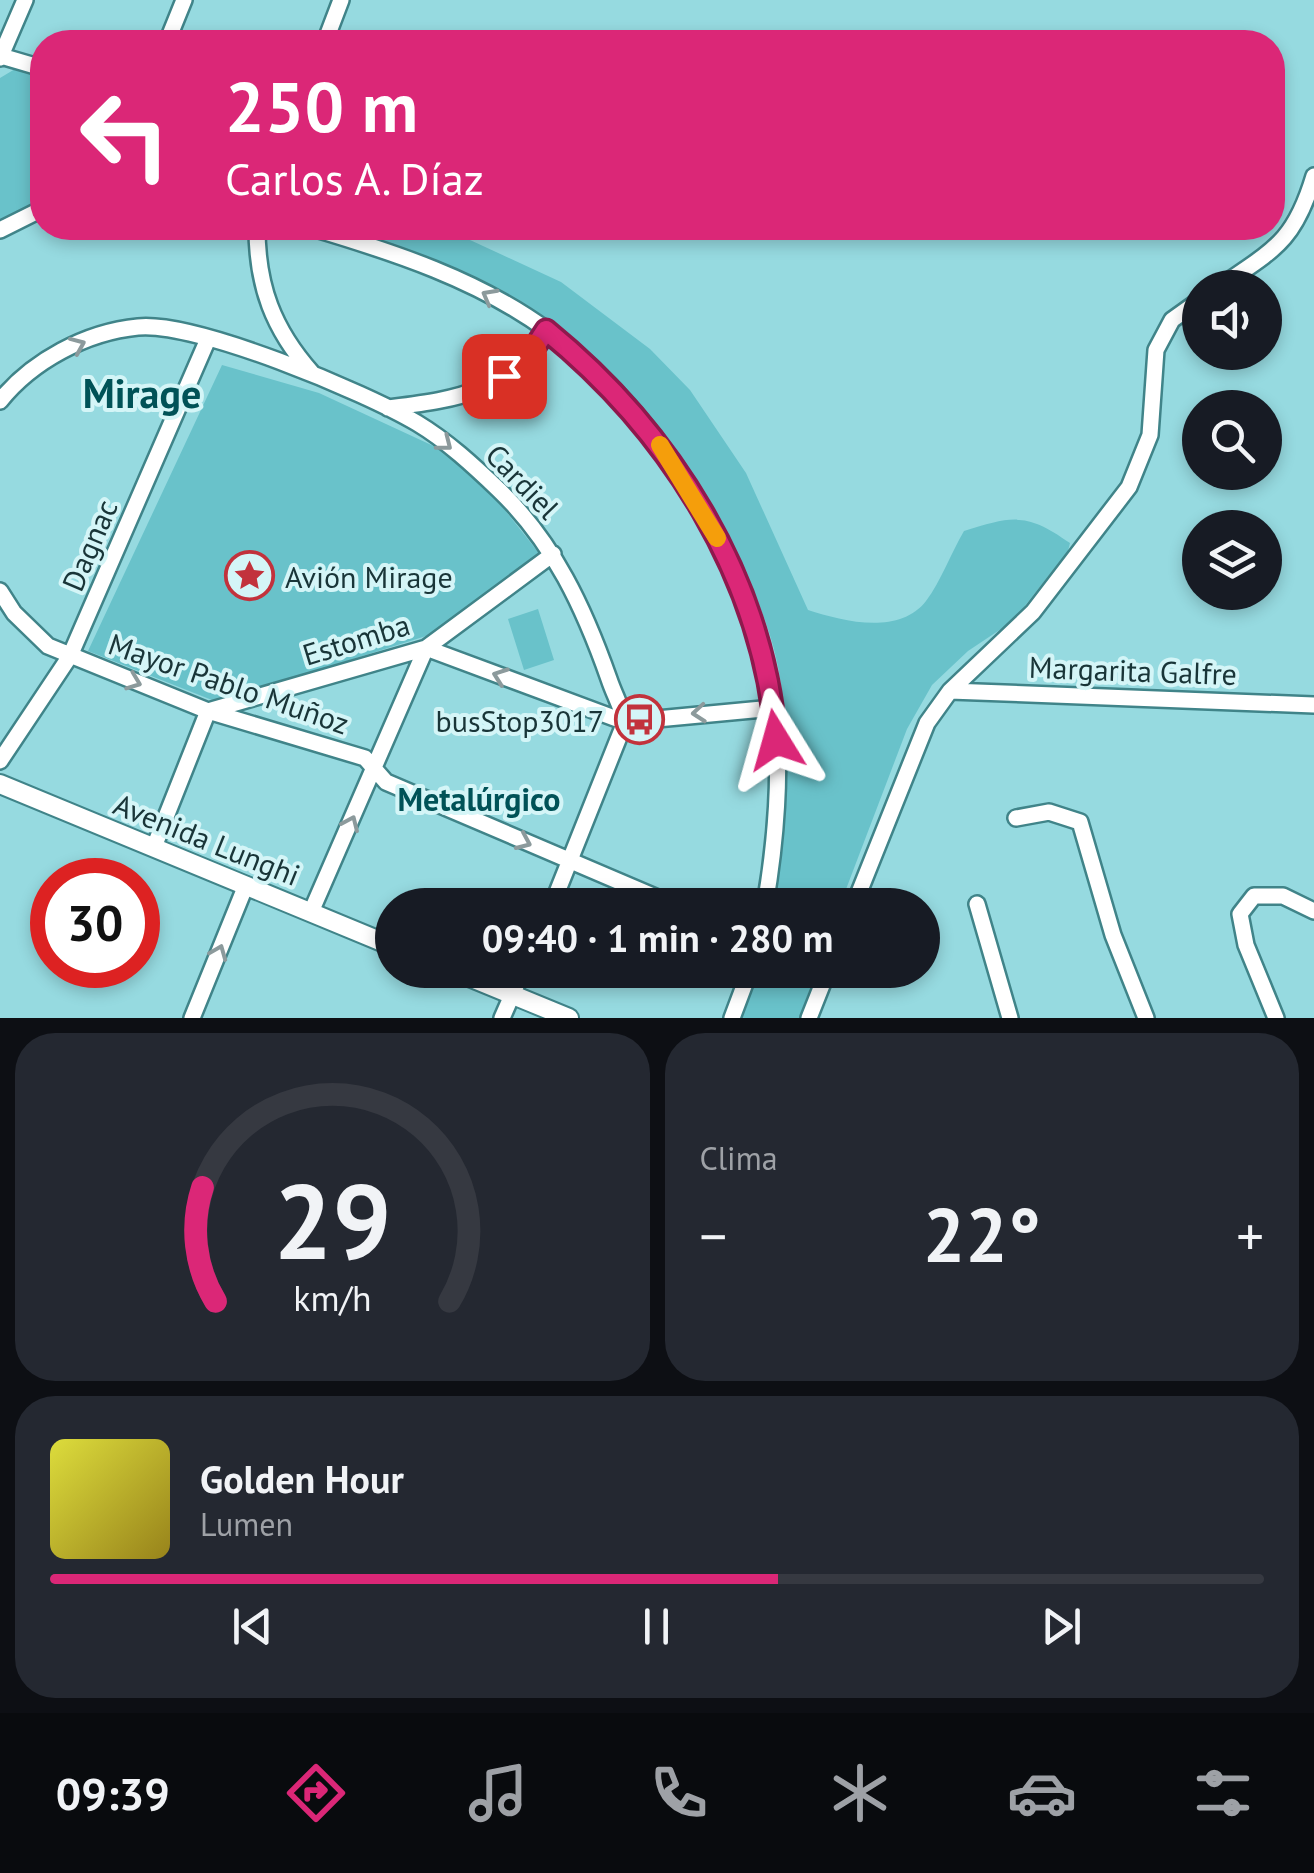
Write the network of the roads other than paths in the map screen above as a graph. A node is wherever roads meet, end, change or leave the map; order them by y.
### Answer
1 (25, 0) edge
2 (184, 0) edge
3 (341, 0) edge
4 (171, 30) edge
5 (329, 30) edge
6 (0, 57) edge
7 (30, 65) edge
8 (1314, 176) edge
9 (30, 216) edge
10 (0, 230) edge
11 (1285, 237) edge
12 (258, 240) edge
13 (347, 240) edge
14 (1282, 240) edge
15 (1244, 270) edge
16 (1182, 313) edge
17 (546, 330) junction
18 (208, 339) junction
19 (334, 384) junction
20 (0, 401) edge
21 (388, 408) junction
22 (553, 554) junction
23 (0, 590) edge
24 (426, 648) junction
25 (70, 656) junction
26 (950, 691) junction
27 (1314, 704) edge
28 (773, 708) junction
29 (208, 710) junction
30 (624, 722) junction
31 (0, 761) edge
32 (375, 768) junction
33 (0, 784) edge
34 (1016, 818) dead end
35 (154, 847) junction
36 (570, 862) junction
37 (246, 885) junction
38 (559, 888) edge
39 (633, 888) edge
40 (766, 888) edge
41 (861, 888) edge
42 (978, 904) dead end
43 (1314, 911) edge
44 (311, 912) junction
45 (375, 939) edge
46 (495, 988) edge
47 (515, 988) edge
48 (743, 988) edge
49 (821, 988) edge
50 (512, 995) junction
51 (192, 1018) edge
52 (502, 1018) edge
53 (568, 1018) edge
54 (732, 1018) edge
55 (809, 1018) edge
56 (1010, 1018) edge
57 (1146, 1018) edge
58 (1276, 1018) edge

1 - 6 street
2 - 4 street
3 - 5 street
6 - 7 street
8 - 11 street
9 - 10 street
12 - 19 street
17 -> 13 street
14 - 15 street
16 - 26 street
17 - 21 street
17 - 28 street
18 - 19 street, Cardiel
20 -> 18 street, Cardiel
18 - 25 street, Dagnac
19 - 21 street, Cardiel
21 -> 22 street, Cardiel
22 - 24 street, Estomba
22 - 30 street, Cardiel
23 - 25 street, Mayor Pablo Muñoz
24 - 29 street, Estomba
30 -> 24 street
24 - 32 street
25 -> 29 street, Mayor Pablo Muñoz
25 - 31 street, Dagnac
26 - 27 street, Margarita Galfre
26 - 41 street
28 -> 30 street
28 - 40 street
29 - 32 street, Mayor Pablo Muñoz
29 - 35 street
30 - 36 street
32 -> 36 street, Mayor Pablo Muñoz
44 -> 32 street
33 - 35 main road, Avenida Lunghi
34 - 57 street
35 - 37 main road, Avenida Lunghi
36 - 38 street
36 - 39 street, Mayor Pablo Muñoz
37 - 44 main road, Avenida Lunghi
51 -> 37 street
42 - 56 street
43 - 58 street
44 - 45 main road, Avenida Lunghi
46 - 50 main road
47 - 50 street
48 - 54 street
49 - 55 street
50 - 52 street
50 - 53 main road

